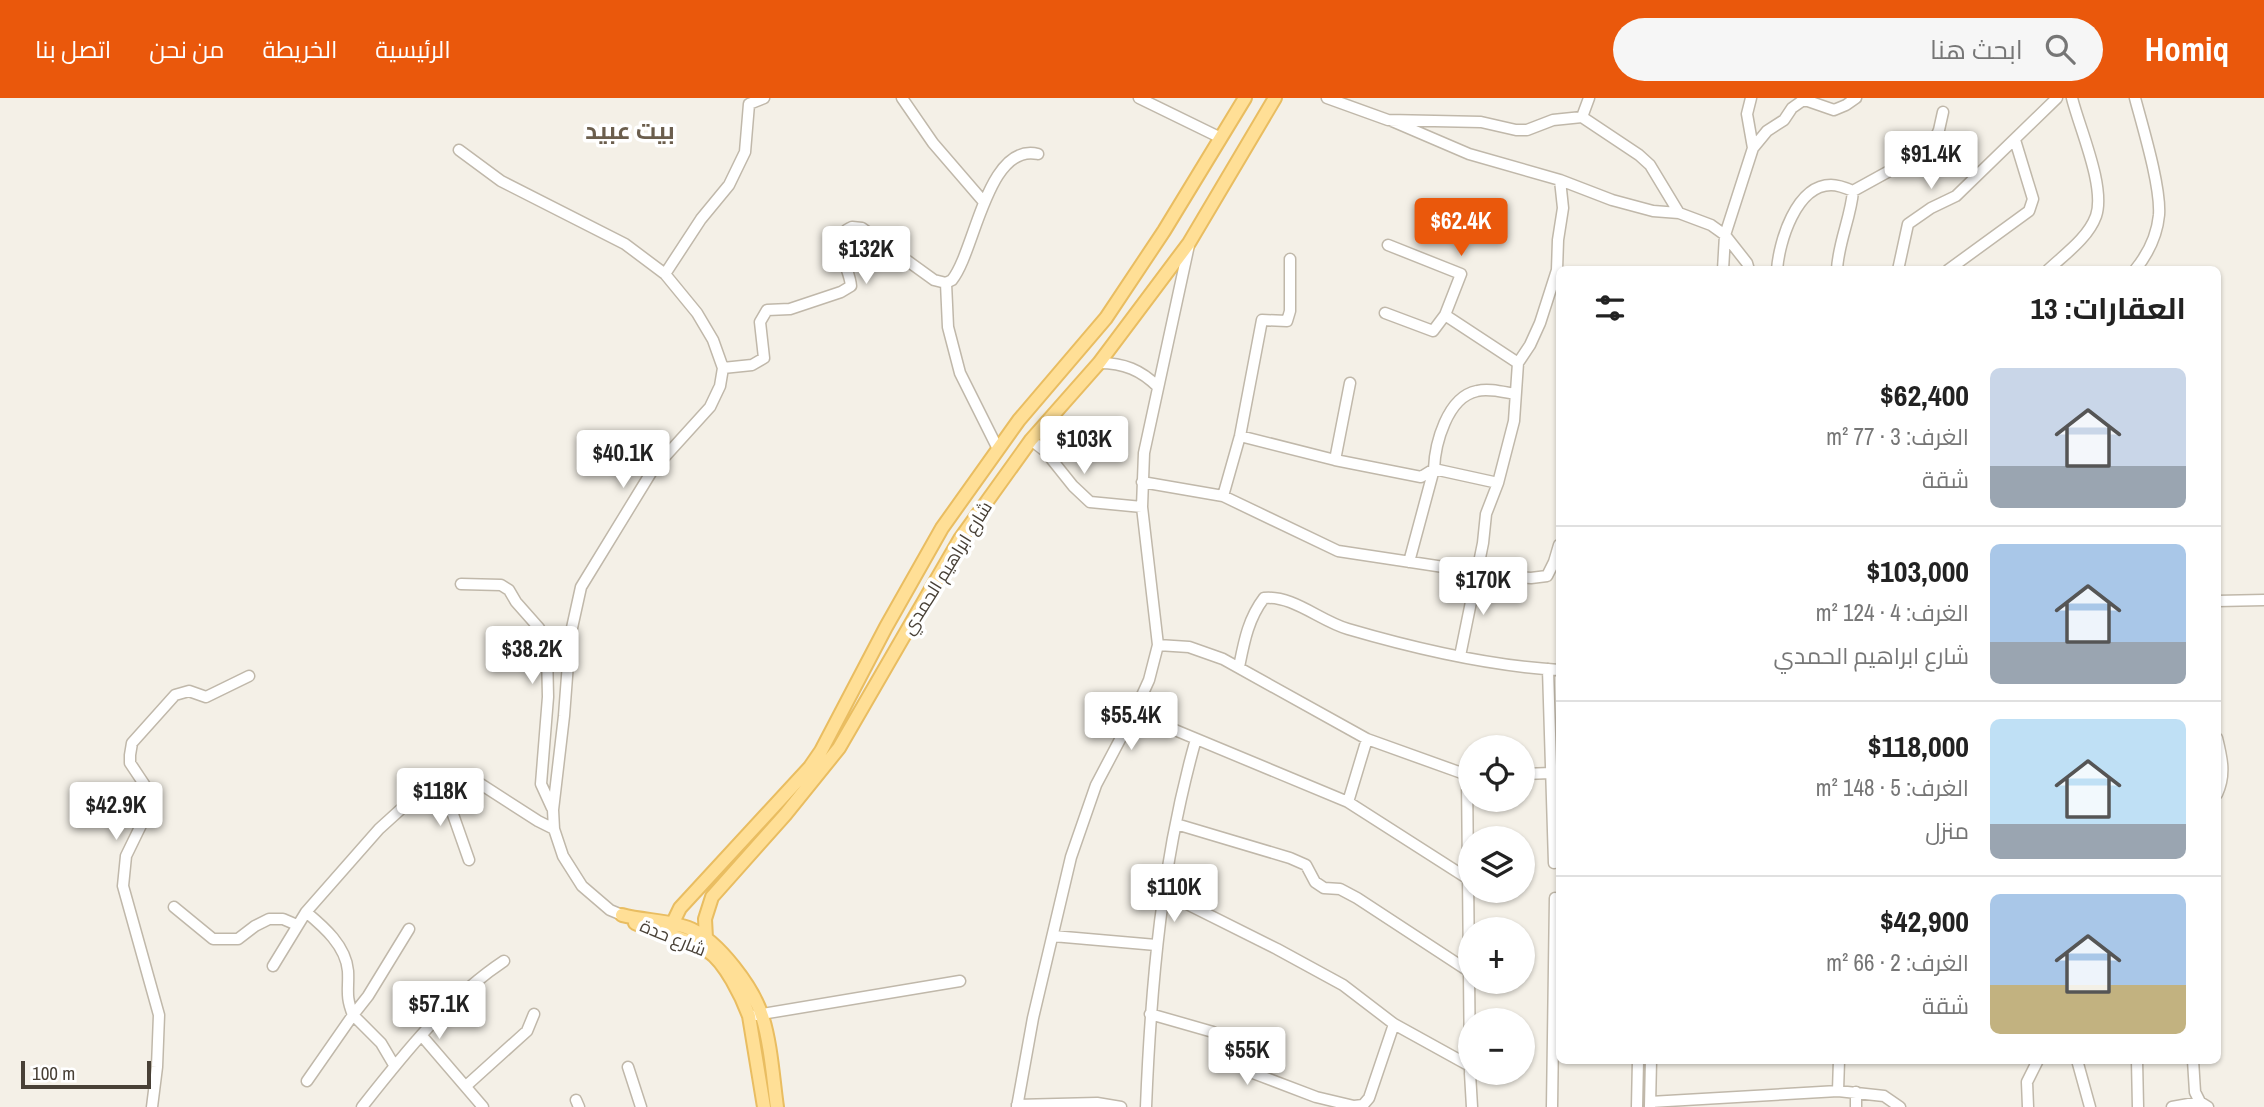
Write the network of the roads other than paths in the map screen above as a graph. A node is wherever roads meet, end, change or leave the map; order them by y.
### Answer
1 (764, 98) edge
2 (902, 98) edge
3 (1139, 98) edge
4 (1245, 98) edge
5 (1275, 98) edge
6 (1327, 98) edge
7 (1589, 98) edge
8 (1751, 98) edge
9 (1856, 98) edge
10 (2057, 98) edge
11 (2071, 98) edge
12 (2135, 98) edge
13 (750, 101) edge
14 (1158, 102) edge
15 (1943, 112) dead end
16 (1582, 117) junction
17 (1388, 120) junction
18 (1221, 138) junction
19 (2015, 140) junction
20 (1753, 148) junction
21 (459, 150) dead end
22 (1038, 154) dead end
23 (1560, 180) junction
24 (1853, 191) junction
25 (983, 201) junction
26 (1679, 213) junction
27 (1725, 234) junction
28 (1189, 243) junction
29 (1388, 245) dead end
30 (1290, 259) dead end
31 (1557, 266) edge
32 (1723, 266) edge
33 (1748, 266) edge
34 (1777, 266) edge
35 (1837, 266) edge
36 (1899, 266) edge
37 (1954, 266) edge
38 (2052, 266) edge
39 (2138, 266) edge
40 (1556, 273) edge
41 (665, 274) junction
42 (946, 283) junction
43 (1385, 313) dead end
44 (1445, 315) junction
45 (1100, 363) junction
46 (1518, 363) junction
47 (723, 368) junction
48 (1350, 383) dead end
49 (1158, 387) junction
50 (1041, 393) junction
51 (1515, 394) junction
52 (1059, 410) junction
53 (1240, 436) junction
54 (1031, 440) junction
55 (998, 449) junction
56 (1335, 460) junction
57 (1434, 469) junction
58 (1142, 482) junction
59 (1498, 483) junction
60 (1223, 496) junction
61 (1142, 507) junction
62 (1556, 555) edge
63 (1409, 562) junction
64 (1476, 572) junction
65 (461, 584) dead end
66 (2264, 600) edge
67 (2221, 601) edge
68 (1158, 645) junction
69 (1460, 656) junction
70 (1239, 667) junction
71 (1554, 670) edge
72 (248, 676) dead end
73 (1134, 713) junction
74 (838, 716) junction
75 (853, 727) junction
76 (1196, 739) junction
77 (1367, 739) junction
78 (2221, 752) edge
79 (1458, 772) edge
80 (1551, 773) junction
81 (1535, 774) edge
82 (2221, 785) edge
83 (443, 786) junction
84 (1348, 802) junction
85 (774, 804) junction
86 (553, 810) junction
87 (785, 815) junction
88 (1176, 824) junction
89 (554, 829) junction
90 (469, 860) dead end
91 (1554, 863) dead end
92 (1458, 872) edge
93 (1163, 892) junction
94 (1555, 898) dead end
95 (174, 907) dead end
96 (680, 908) junction
97 (306, 912) junction
98 (622, 915) junction
99 (643, 919) junction
100 (297, 925) junction
101 (410, 929) dead end
102 (670, 929) junction
103 (1556, 930) edge
104 (1052, 936) junction
105 (706, 938) junction
106 (1156, 945) junction
107 (504, 961) dead end
108 (1458, 964) edge
109 (273, 966) dead end
110 (960, 981) dead end
111 (1556, 991) edge
112 (534, 1014) dead end
113 (1150, 1014) junction
114 (353, 1015) junction
115 (755, 1016) junction
116 (1394, 1024) junction
117 (422, 1036) junction
118 (1458, 1059) edge
119 (1638, 1064) edge
120 (1651, 1064) edge
121 (1839, 1064) edge
122 (2036, 1064) edge
123 (2078, 1064) edge
124 (2137, 1064) edge
125 (2193, 1064) edge
126 (394, 1065) junction
127 (628, 1067) dead end
128 (307, 1081) dead end
129 (1471, 1085) edge
130 (466, 1086) junction
131 (1838, 1091) junction
132 (1856, 1092) junction
133 (1744, 1095) junction
134 (1650, 1105) edge
135 (2204, 1105) edge
136 (1017, 1106) edge
137 (152, 1107) edge
138 (362, 1107) edge
139 (483, 1107) edge
140 (641, 1107) edge
141 (764, 1107) edge
142 (777, 1107) edge
143 (1121, 1107) edge
144 (1146, 1107) edge
145 (1472, 1107) edge
146 (1552, 1107) edge
147 (1637, 1107) edge
148 (1744, 1107) edge
149 (1856, 1107) edge
150 (1900, 1107) edge
151 (2028, 1107) edge
152 (2091, 1107) edge
153 (2138, 1107) edge
154 (2172, 1107) edge

1 - 13 street
2 - 25 street
3 - 14 street
4 - 18 main road, شارع ابراهيم الحمدي
5 - 28 main road, شارع ابراهيم الحمدي
6 - 17 street
7 - 16 street
8 - 20 street
9 - 20 street
10 - 19 street
11 - 38 street
12 - 39 street
13 - 41 street
14 - 18 street
15 - 24 street
16 - 17 street
16 - 26 street
17 - 23 street
18 - 50 main road, شارع ابراهيم الحمدي
19 - 36 street
19 - 37 street
20 - 27 street
21 - 41 street
22 - 25 street
23 - 26 street
23 - 31 street
24 - 34 street
24 - 35 street
25 - 42 street
26 - 27 street
27 - 32 street
27 - 33 street
28 - 45 main road, شارع ابراهيم الحمدي
28 - 49 street
29 - 44 street
30 - 53 street
40 - 46 street
41 - 47 street
42 - 47 street
42 - 55 street
43 - 44 street
44 - 46 street
45 - 49 street
45 - 52 main road, شارع ابراهيم الحمدي
46 - 51 street
47 - 86 street
48 - 56 street
49 - 58 street
50 - 52 main road
50 - 55 main road, شارع ابراهيم الحمدي
51 - 57 street
51 - 59 street
52 - 54 main road, شارع ابراهيم الحمدي
53 - 56 street
53 - 60 street
54 - 61 street
54 - 75 main road, شارع ابراهيم الحمدي
55 - 74 main road, شارع ابراهيم الحمدي
56 - 57 street
57 - 59 street
57 - 63 street
58 - 60 street
58 - 61 street
59 - 64 street
60 - 63 street
61 - 68 street
62 - 64 street
63 - 64 street
64 - 69 street
65 - 86 street
66 - 67 street
68 - 70 street
68 - 73 street
69 - 70 street
69 - 71 street
70 - 77 street
71 - 80 street
72 - 137 street
73 - 76 street
73 - 104 street
74 - 75 main road
74 - 85 main road, شارع ابراهيم الحمدي
75 - 87 main road, شارع ابراهيم الحمدي
76 - 84 street
76 - 88 street
77 - 79 street
77 - 84 street
78 - 82 street
80 - 81 street
80 - 91 street
83 - 89 street
83 - 90 street
83 - 97 street
84 - 92 street
85 - 87 main road
85 - 96 main road, شارع ابراهيم الحمدي
86 - 89 street
87 - 105 main road, شارع ابراهيم الحمدي
88 - 93 street
88 - 108 street
89 - 98 street
93 - 106 street
93 - 116 street
94 - 103 street
95 - 100 street
96 - 99 main road
96 - 102 main road, شارع ابراهيم الحمدي
97 - 100 street
97 - 114 street
98 - 99 main road, شارع حدة
98 - 102 main road, شارع حدة
99 - 102 main road, شارع حدة
100 - 109 street
101 - 114 street
102 - 105 main road, شارع حدة
102 - 115 main road, شارع حدة
104 - 106 street
104 - 136 street
105 - 115 main road, شارع حدة
106 - 113 street
107 - 117 street
110 - 115 street
111 - 146 street
112 - 130 street
113 - 116 street
113 - 144 street
114 - 126 street
114 - 128 street
115 - 141 main road, شارع حدة
115 - 142 main road, شارع حدة
116 - 118 street
117 - 126 street
117 - 130 street
119 - 147 street
120 - 134 street
121 - 131 street
122 - 151 street
123 - 152 street
124 - 153 street
125 - 135 street
126 - 138 street
127 - 140 street
129 - 145 street
130 - 139 street
131 - 132 street
131 - 133 street
132 - 149 street
132 - 150 street
133 - 134 street
133 - 148 street
135 - 154 street
136 - 143 street

